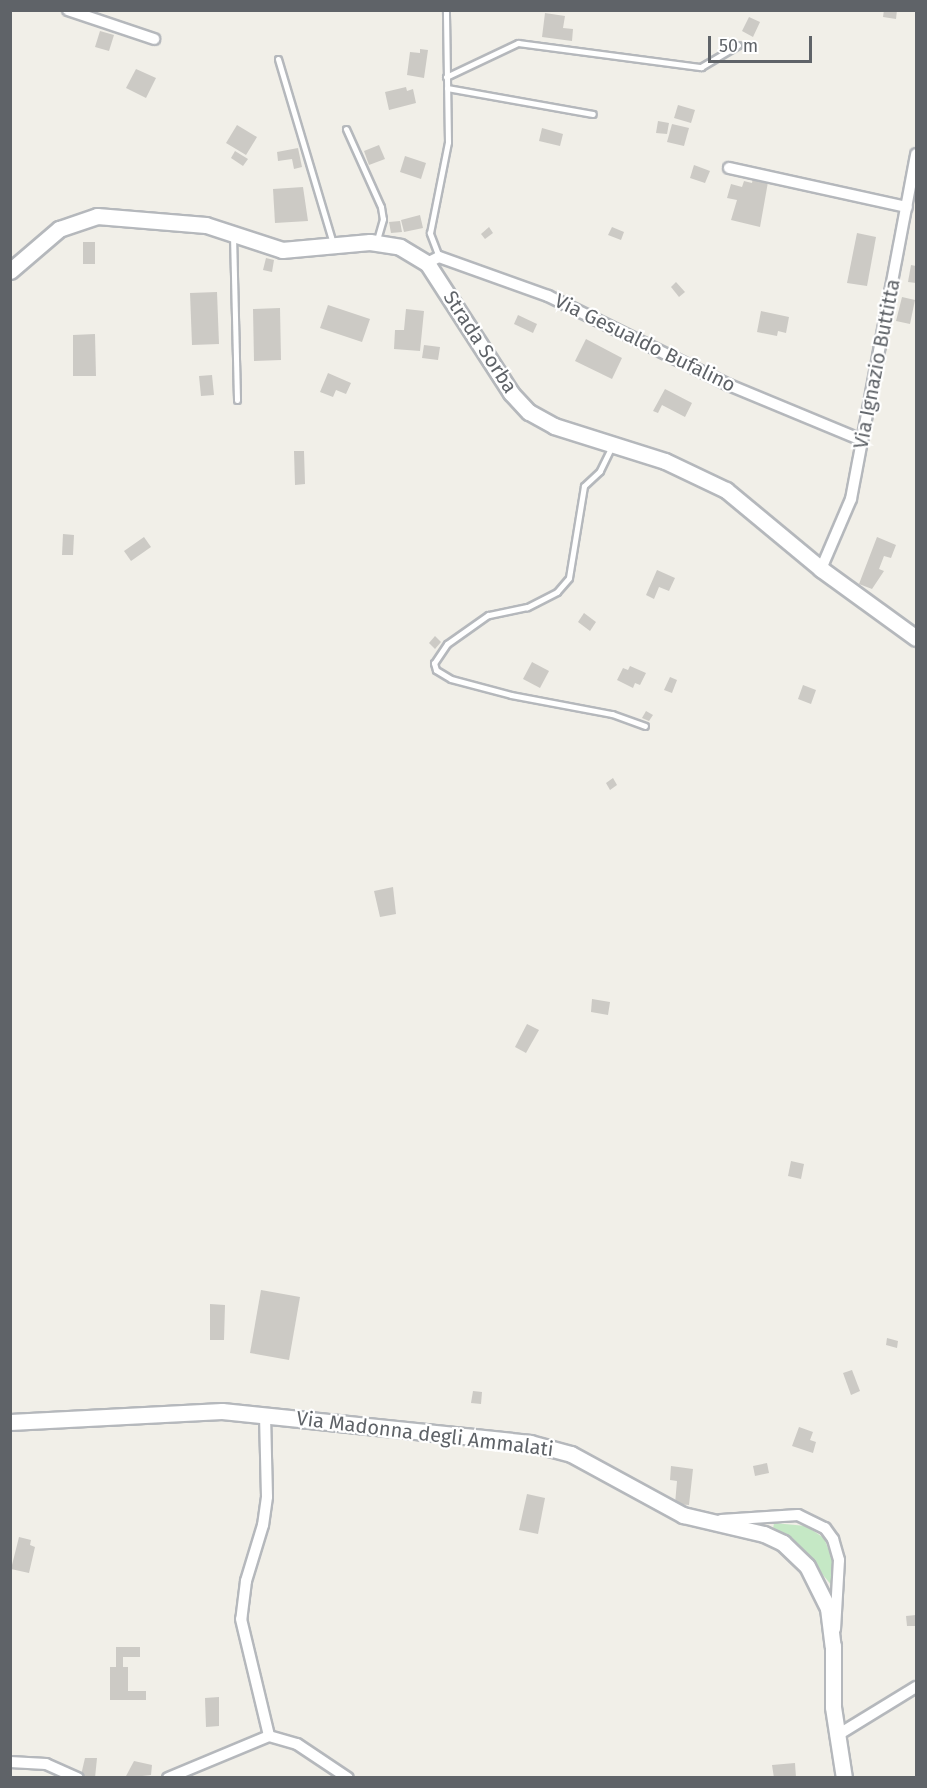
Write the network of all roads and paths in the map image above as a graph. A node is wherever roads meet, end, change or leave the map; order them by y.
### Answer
1 (68, 10) edge
2 (446, 10) edge
3 (154, 39) dead end
4 (738, 45) dead end
5 (278, 58) dead end
6 (446, 77) junction
7 (447, 88) junction
8 (593, 114) dead end
9 (346, 129) dead end
10 (916, 154) edge
11 (729, 168) dead end
12 (907, 207) junction
13 (233, 233) junction
14 (377, 242) junction
15 (334, 248) junction
16 (433, 260) junction
17 (10, 271) edge
18 (237, 400) dead end
19 (862, 440) junction
20 (612, 445) junction
21 (821, 569) junction
22 (916, 638) edge
23 (645, 726) dead end
24 (265, 1415) junction
25 (10, 1422) edge
26 (708, 1520) junction
27 (833, 1646) junction
28 (916, 1687) edge
29 (269, 1736) junction
30 (836, 1736) junction
31 (10, 1762) edge
32 (78, 1778) edge
33 (168, 1778) edge
34 (348, 1778) edge
35 (844, 1778) edge

1 - 3 street
2 - 6 lane
4 - 6 lane
5 - 15 lane
6 - 7 lane
7 - 8 lane
7 - 16 lane
9 - 14 lane
10 - 12 street, Via Ignazio Buttitta
11 - 12 street
12 - 19 street, Via Ignazio Buttitta
13 - 15 street, Strada Sorba
13 - 17 street, Strada Sorba
13 - 18 lane
14 - 15 street, Strada Sorba
14 - 16 street, Strada Sorba
16 - 19 street, Via Gesualdo Bufalino
16 - 20 street, Strada Sorba
19 - 21 street, Via Ignazio Buttitta
20 - 21 street, Strada Sorba
20 - 23 lane
21 - 22 street, Strada Sorba
24 - 25 street, Via Madonna degli Ammalati
24 - 26 street, Via Madonna degli Ammalati
24 - 29 street
26 - 27 street, Via Madonna degli Ammalati
26 - 27 street
27 - 30 street, Via Madonna degli Ammalati
28 - 30 street
29 - 33 street
29 - 34 street
30 - 35 street, Via Madonna degli Ammalati
31 - 32 street

